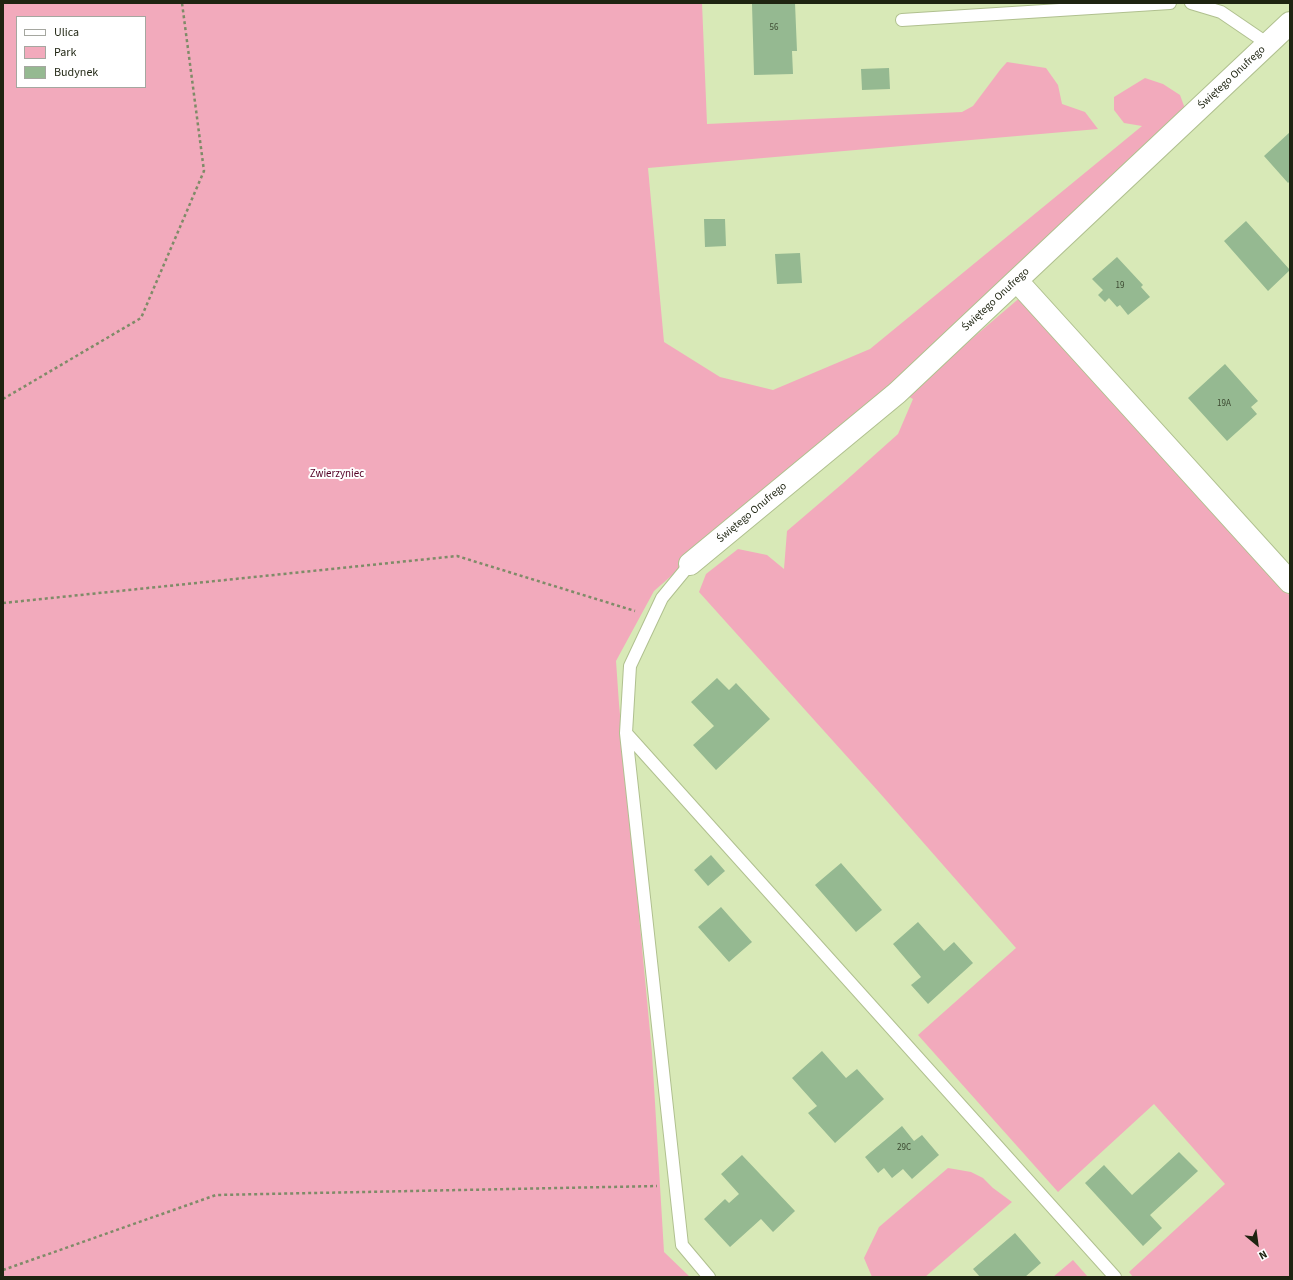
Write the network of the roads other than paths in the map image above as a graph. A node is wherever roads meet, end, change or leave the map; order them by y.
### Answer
1 (1170, 3) edge
2 (1192, 3) edge
3 (902, 20) dead end
4 (1290, 23) edge
5 (1268, 44) junction
6 (1016, 281) junction
7 (690, 564) joint
8 (1290, 582) edge
9 (626, 733) junction
10 (709, 1277) edge
11 (1115, 1277) edge

1 - 3 lane
2 - 5 lane
4 - 5 street, Świętego Onufrego
5 - 6 street, Świętego Onufrego
6 - 7 street, Świętego Onufrego
6 - 8 street
7 - 9 lane
9 - 10 lane
9 - 11 lane

